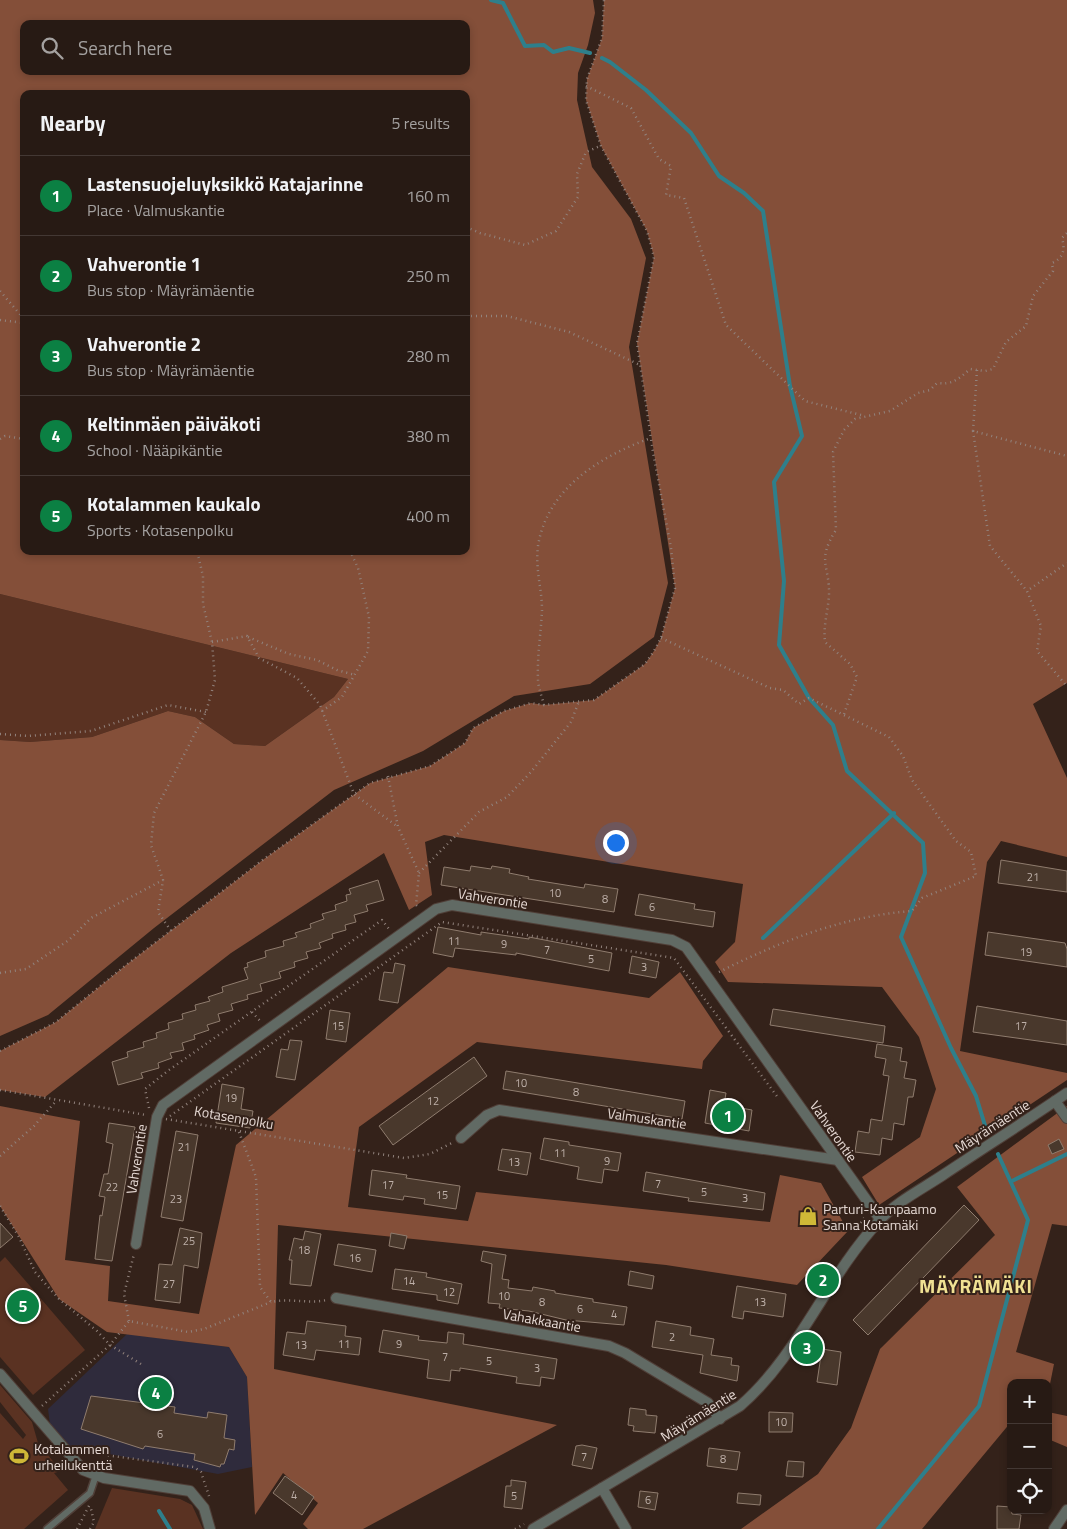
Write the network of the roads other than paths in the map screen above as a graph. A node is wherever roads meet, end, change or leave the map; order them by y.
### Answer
1 (1067, 1093) edge
2 (1055, 1101) junction
3 (1067, 1118) edge
4 (461, 1138) road end
5 (838, 1160) junction
6 (880, 1219) junction
7 (136, 1244) road end
8 (336, 1298) road end
9 (0, 1374) edge
10 (720, 1419) junction
11 (100, 1476) junction
12 (602, 1488) junction
13 (1067, 1510) edge
14 (532, 1524) edge
15 (47, 1529) edge
16 (210, 1529) edge
17 (626, 1529) edge
18 (1054, 1529) edge

1 - 2 street, Mäyrämäentie
2 - 3 street
2 - 6 street, Mäyrämäentie
4 - 5 street, Valmuskantie
5 - 6 street, Vahverontie
5 - 7 street, Vahverontie
6 - 10 street, Mäyrämäentie
8 - 10 street, Vahakkaantie
9 - 11 street
10 - 12 street, Mäyrämäentie
11 - 15 lane
11 - 16 street
12 - 14 street, Mäyrämäentie
12 - 17 street
13 - 18 street

